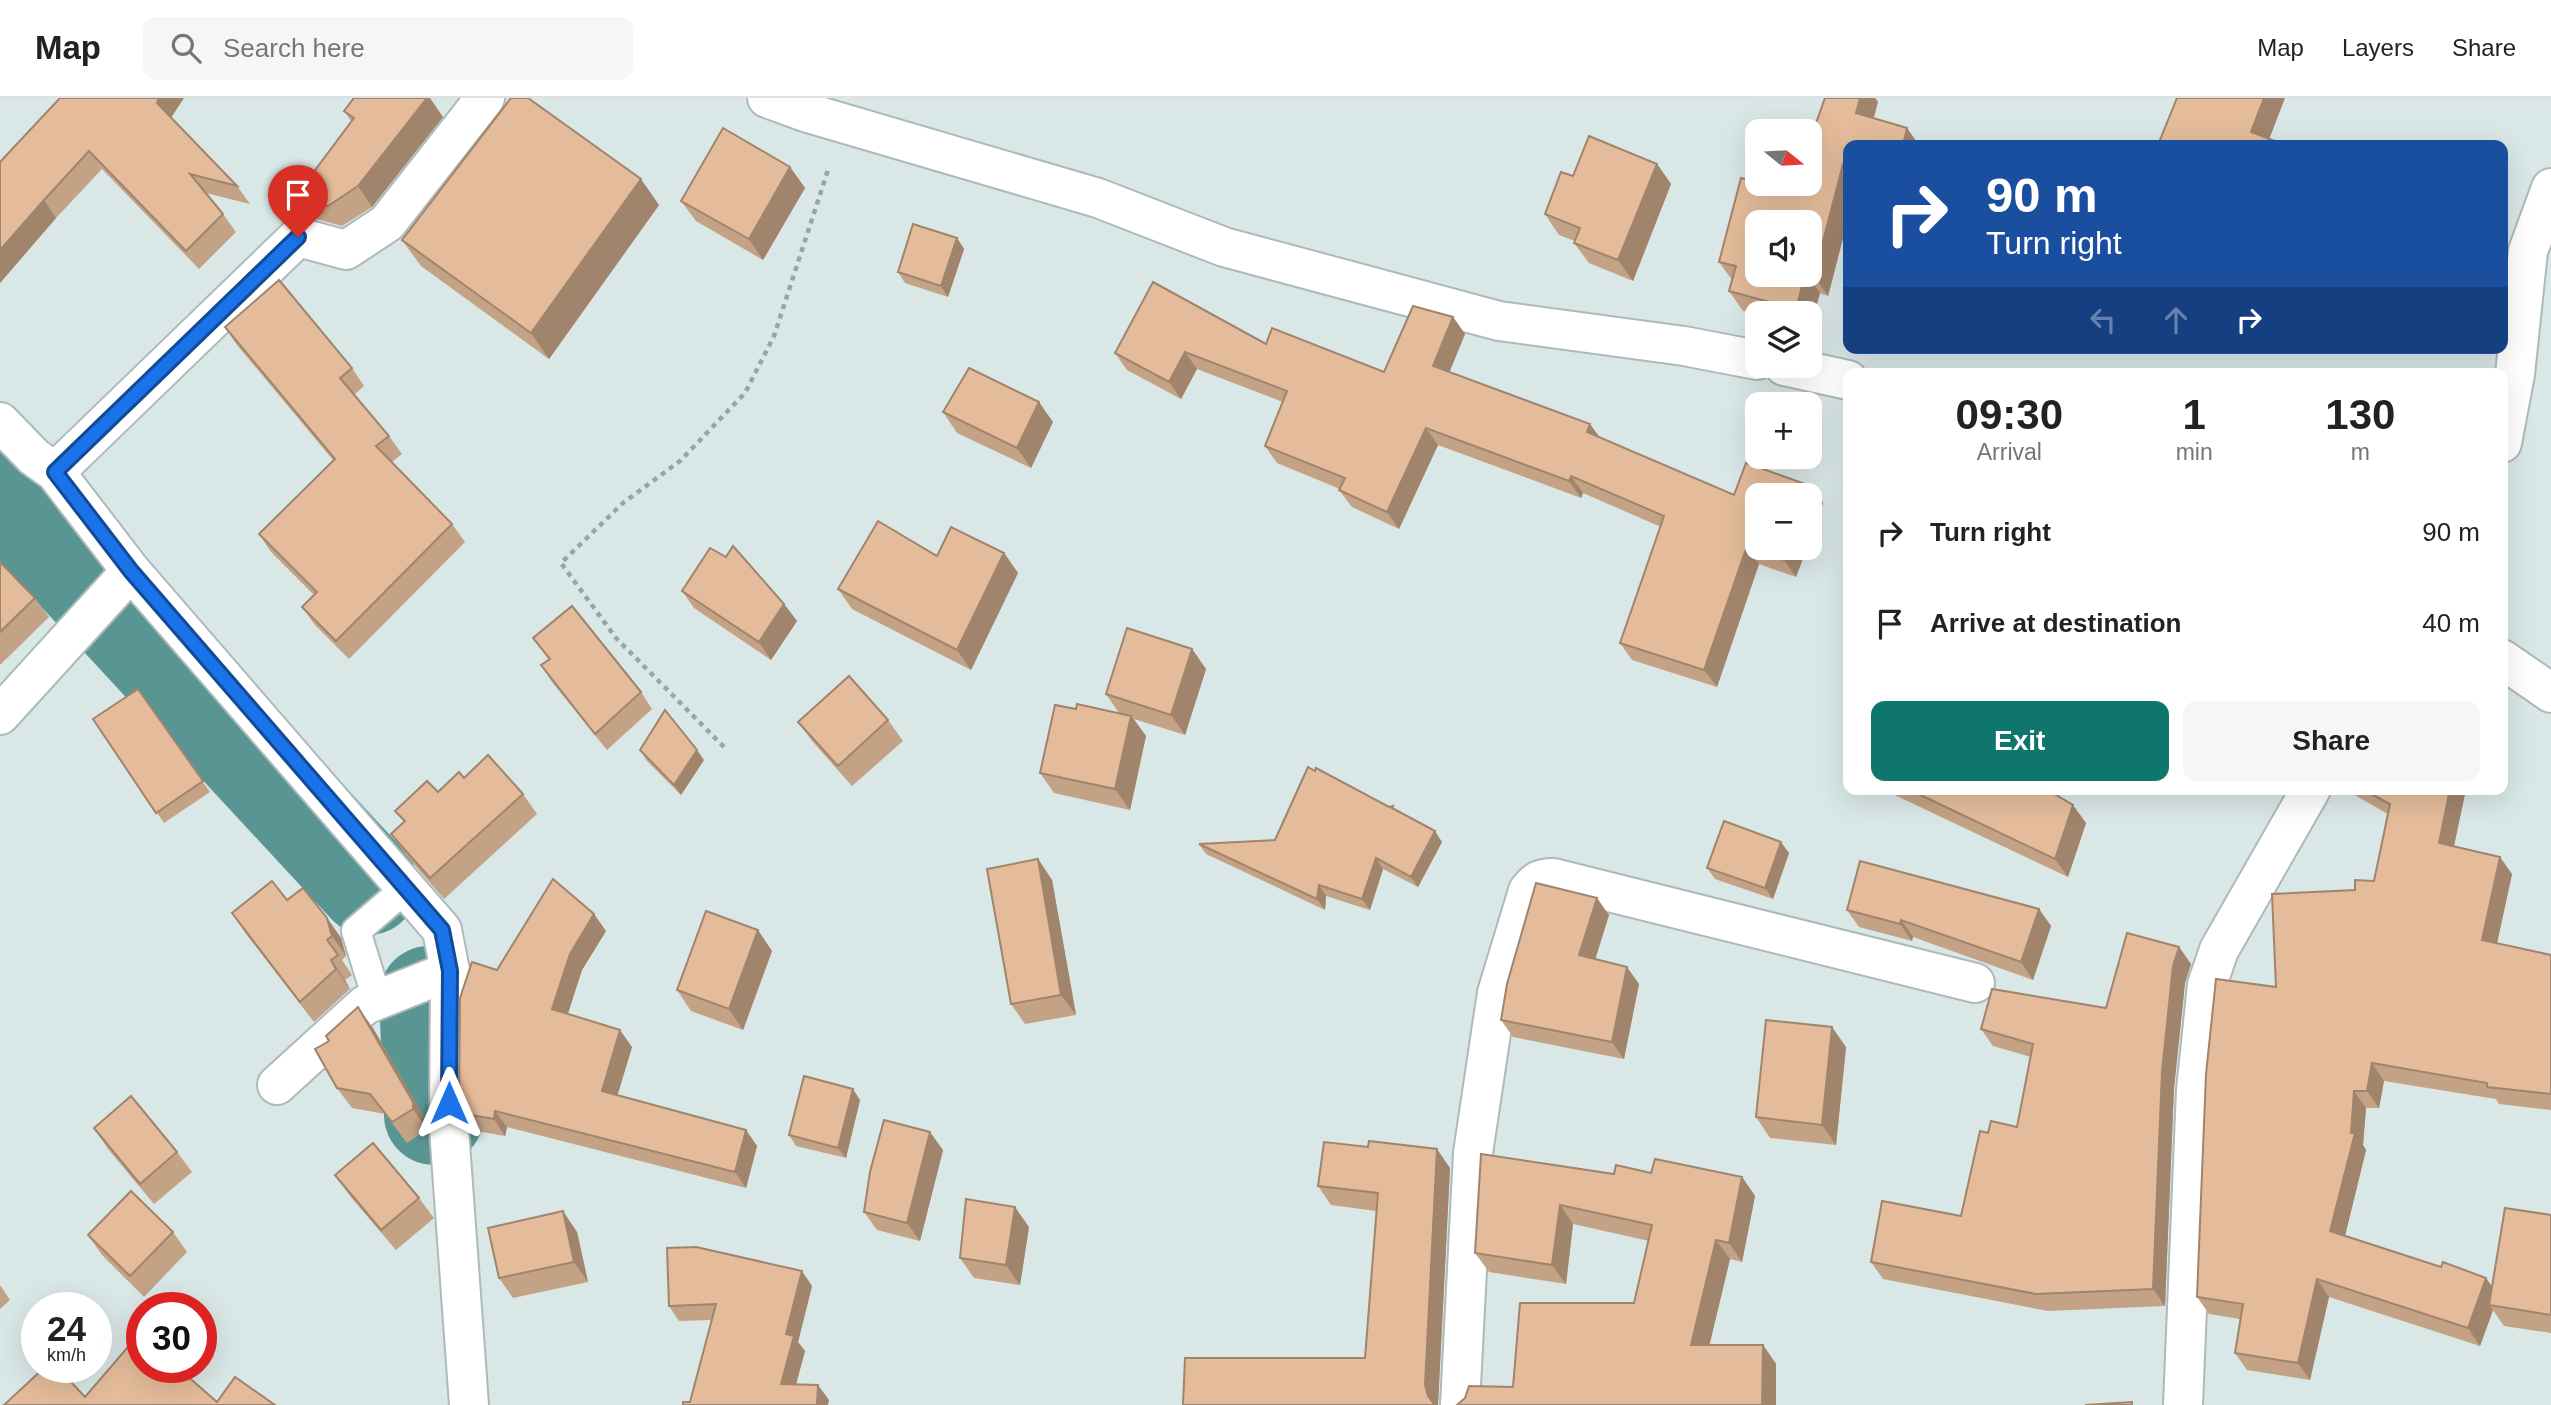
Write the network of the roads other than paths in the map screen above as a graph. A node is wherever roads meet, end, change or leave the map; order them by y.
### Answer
1 (485, 98) edge
2 (767, 98) edge
3 (808, 105) edge
4 (2551, 188) edge
5 (1745, 358) edge
6 (1822, 374) edge
7 (1843, 379) edge
8 (2508, 411) edge
9 (0, 422) edge
10 (55, 472) junction
11 (131, 571) junction
12 (2508, 663) edge
13 (2551, 693) edge
14 (0, 715) edge
15 (2308, 795) edge
16 (406, 888) junction
17 (450, 971) junction
18 (1975, 983) dead end
19 (377, 999) junction
20 (277, 1084) dead end
21 (470, 1405) edge
22 (1460, 1405) edge
23 (2183, 1405) edge

1 - 10 street
2 - 3 street
3 - 5 street
4 - 8 street
6 - 7 street
9 - 10 street
10 - 11 street
11 - 14 street
11 - 16 street
12 - 13 street
15 - 23 street
16 - 17 street
16 - 19 lane
17 - 19 street
17 - 21 street
18 - 22 street
19 - 20 street

